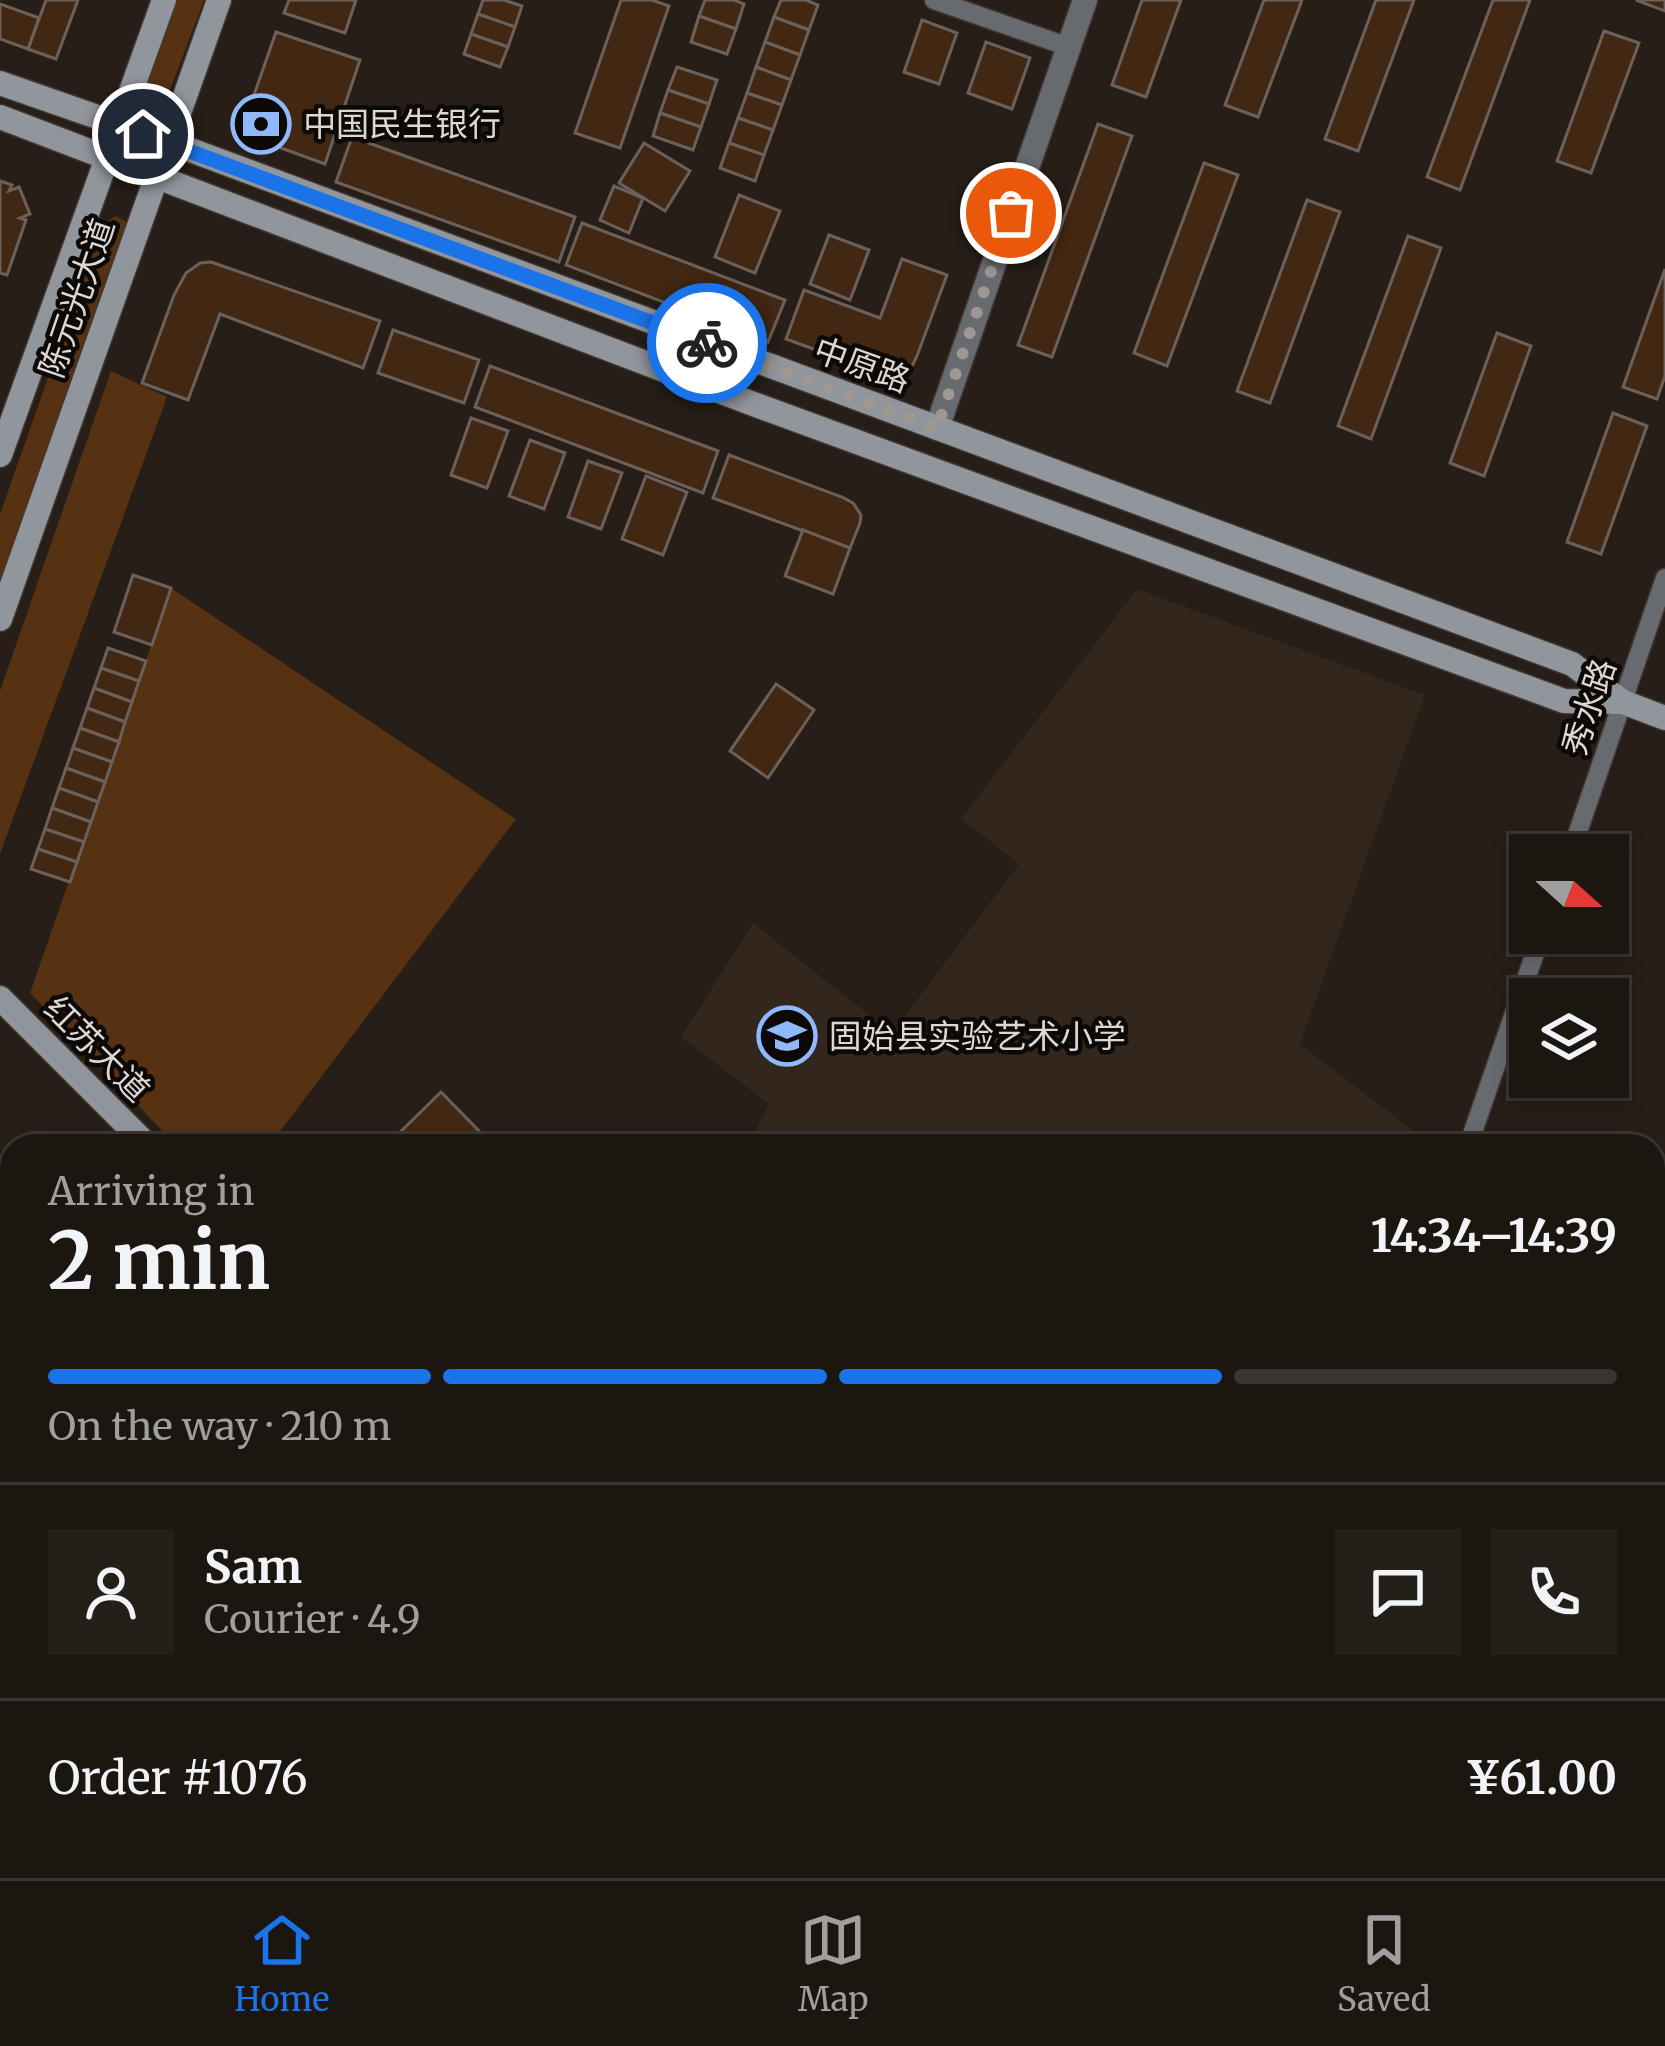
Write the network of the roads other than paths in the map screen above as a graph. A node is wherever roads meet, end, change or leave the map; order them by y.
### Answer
1 (164, 0) edge
2 (219, 0) edge
3 (934, 0) edge
4 (1085, 0) edge
5 (1069, 47) junction
6 (0, 83) edge
7 (0, 117) edge
8 (117, 126) junction
9 (169, 142) junction
10 (107, 157) junction
11 (156, 176) junction
12 (937, 428) junction
13 (0, 455) edge
14 (1665, 578) edge
15 (0, 619) edge
16 (1623, 702) junction
17 (1665, 718) edge
18 (1577, 834) edge
19 (1535, 954) edge
20 (0, 998) edge
21 (136, 1134) edge
22 (1472, 1134) edge

1 - 8 main road, 陈元光大道
2 - 9 main road, 陈元光大道
3 - 5 street
4 - 5 street
5 - 12 street
6 - 8 main road, 中原路
7 - 10 main road, 中原路
8 - 9 main road, 中原路
8 - 10 main road, 陈元光大道
9 - 11 main road, 陈元光大道
9 - 12 main road, 中原路
10 - 11 main road, 中原路
10 - 13 main road, 陈元光大道
11 - 15 main road, 陈元光大道
11 - 16 main road, 中原路
12 - 16 main road, 中原路
14 - 16 street, 秀水路
16 - 17 main road, 中原路
16 - 18 street, 秀水路
19 - 22 street
20 - 21 main road, 红苏大道

